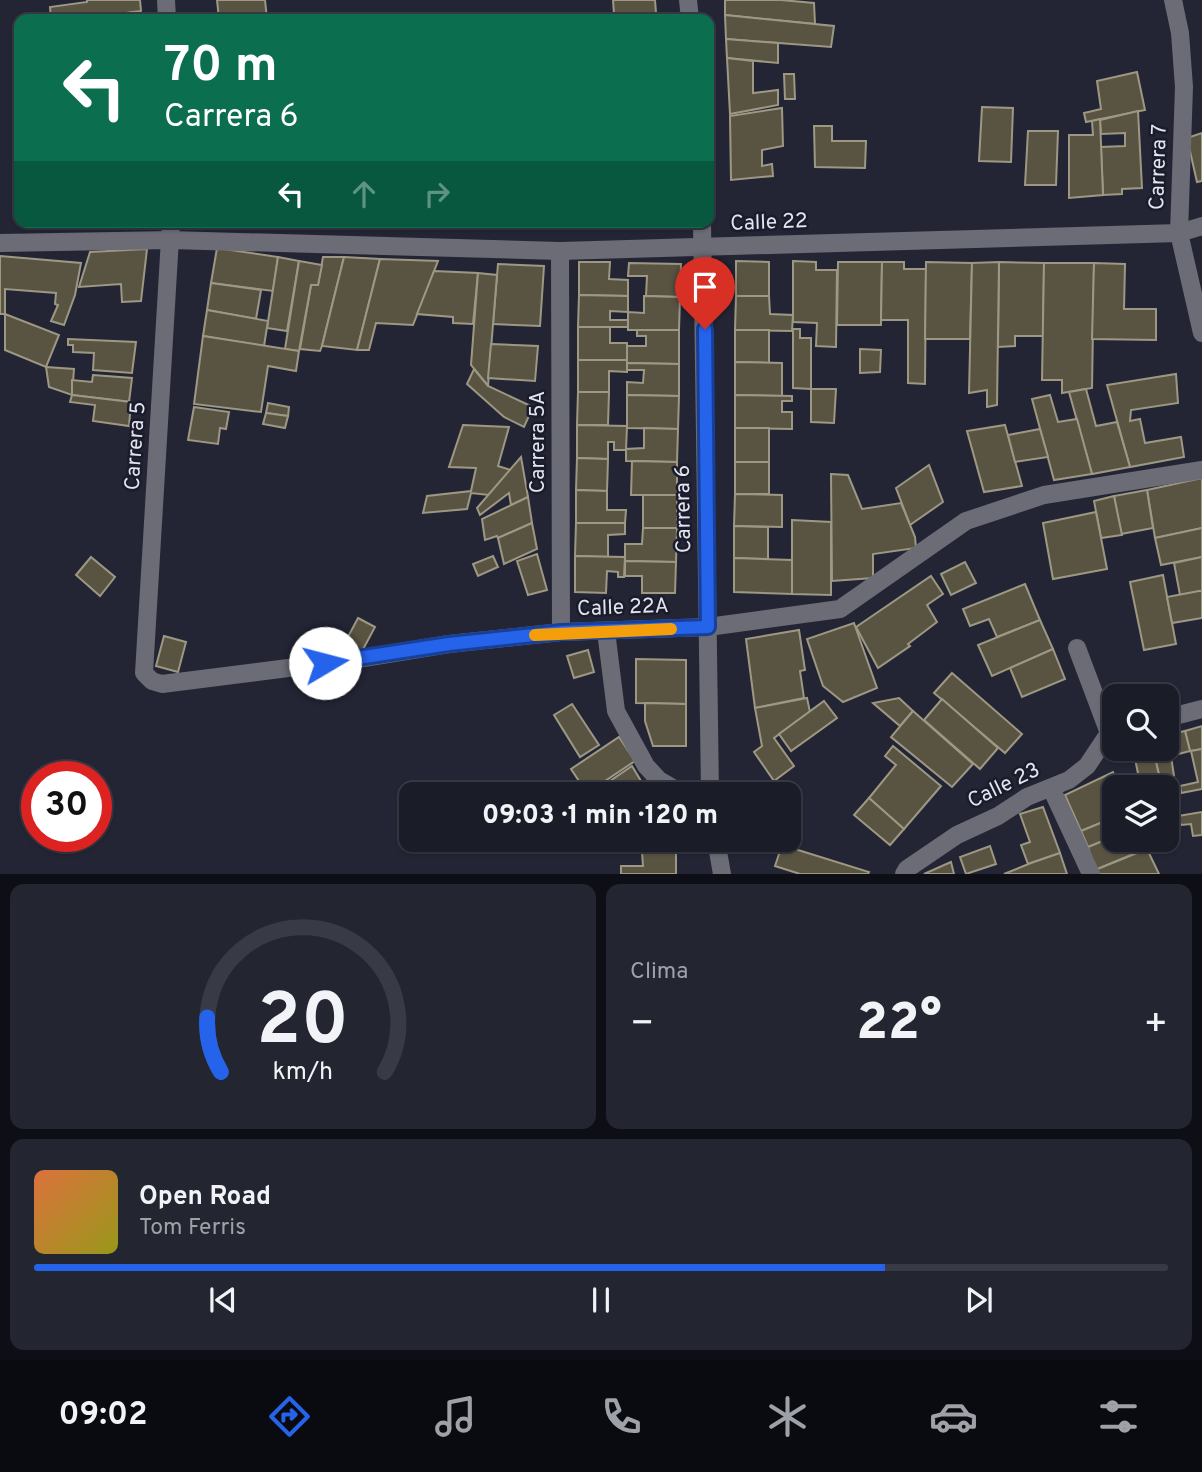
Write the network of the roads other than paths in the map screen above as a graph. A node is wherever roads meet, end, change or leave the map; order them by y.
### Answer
1 (1173, 0) edge
2 (1202, 226) edge
3 (702, 228) edge
4 (171, 231) edge
5 (1179, 233) junction
6 (0, 243) edge
7 (704, 248) junction
8 (560, 251) junction
9 (1202, 333) edge
10 (1202, 470) edge
11 (708, 627) junction
12 (606, 631) junction
13 (561, 632) junction
14 (1077, 648) dead end
15 (144, 673) joint
16 (1102, 709) edge
17 (1202, 709) edge
18 (1179, 715) edge
19 (1102, 746) edge
20 (662, 782) edge
21 (710, 782) edge
22 (1051, 788) junction
23 (718, 852) edge
24 (722, 873) edge
25 (904, 873) edge
26 (1091, 873) edge

1 - 5 street, Carrera 7
2 - 5 street, Calle 22
3 - 7 street, Carrera 6
4 - 6 street, Calle 22
4 - 8 street, Calle 22
4 - 15 street, Carrera 5
5 - 7 street, Calle 22
5 - 9 street, Carrera 7
7 - 8 street, Calle 22
7 - 11 street, Carrera 6
8 - 13 street, Carrera 5A
10 - 11 street, Calle 22A
11 - 12 street, Calle 22A
11 - 21 street, Carrera 6
12 - 13 street, Calle 22A
12 - 20 street
13 - 15 street, Calle 22A
14 - 16 street
17 - 18 street
19 - 22 street, Calle 23
22 - 25 street, Calle 23
22 - 26 street
23 - 24 street

